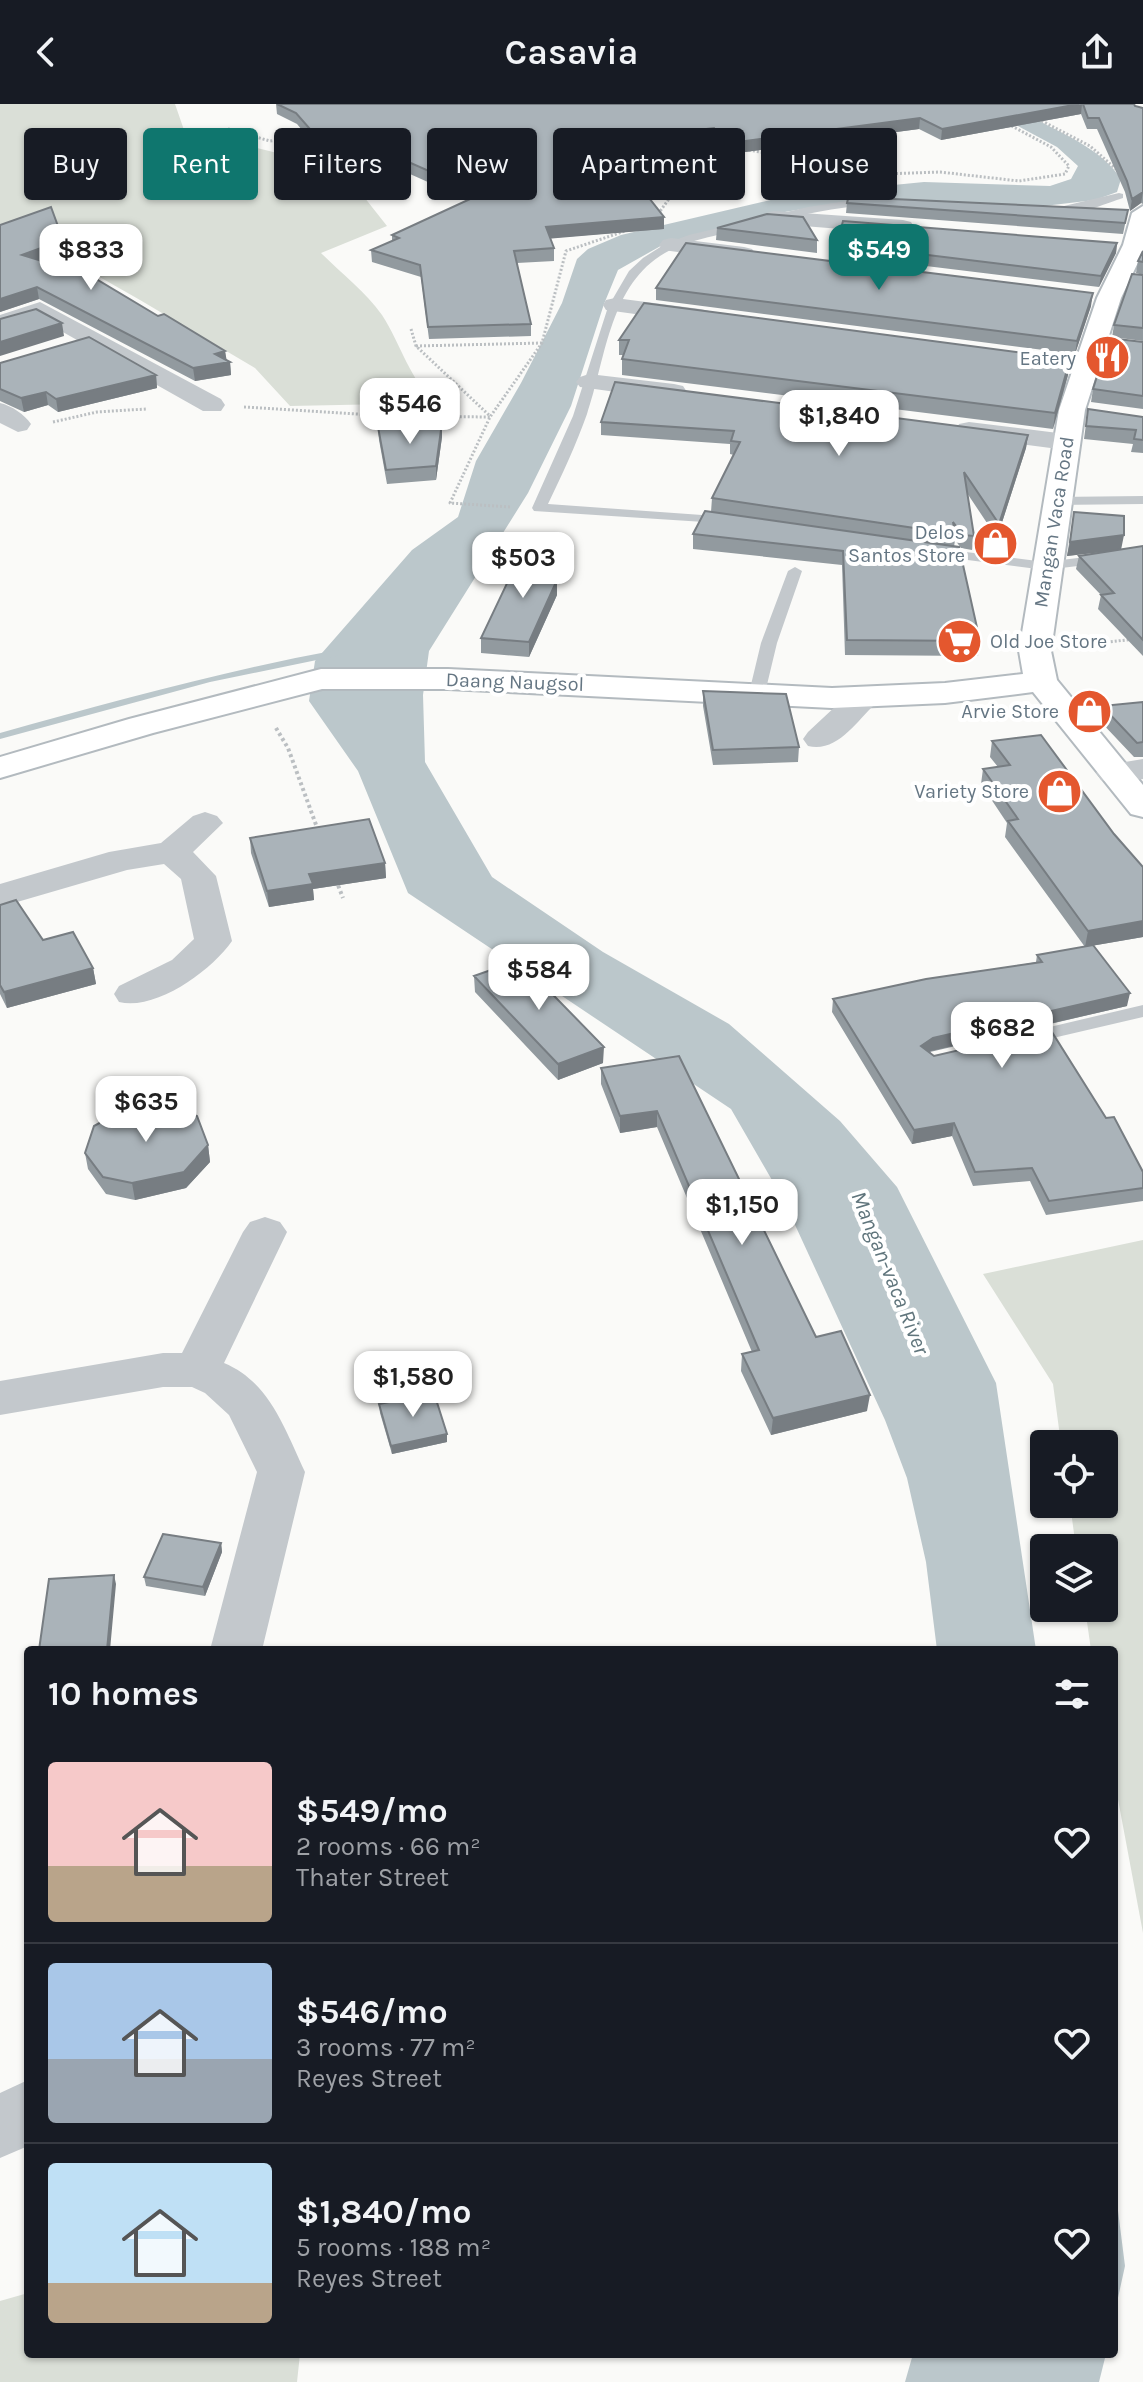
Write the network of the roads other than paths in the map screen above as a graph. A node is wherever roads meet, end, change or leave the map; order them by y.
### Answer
1 (1119, 196) road end
2 (893, 202) edge
3 (1038, 210) edge
4 (774, 218) junction
5 (931, 230) edge
6 (1140, 231) edge
7 (1104, 242) edge
8 (671, 245) junction
9 (765, 256) edge
10 (615, 305) junction
11 (725, 320) edge
12 (0, 323) edge
13 (92, 339) junction
14 (61, 349) edge
15 (589, 382) junction
16 (697, 395) edge
17 (212, 405) road end
18 (1072, 410) junction
19 (1100, 414) edge
20 (943, 427) edge
21 (1066, 442) junction
22 (1143, 500) edge
23 (1056, 501) junction
24 (746, 523) edge
25 (921, 550) edge
26 (1143, 554) edge
27 (1045, 566) junction
28 (795, 571) edge
29 (1038, 666) junction
30 (757, 693) junction
31 (864, 697) junction
32 (820, 739) dead end
33 (0, 768) edge
34 (1128, 771) edge
35 (1143, 807) edge
36 (205, 823) dead end
37 (172, 852) junction
38 (0, 896) edge
39 (133, 994) dead end
40 (1143, 1011) edge
41 (1007, 1042) edge
42 (265, 1232) dead end
43 (197, 1370) junction
44 (0, 1398) edge
45 (237, 1646) edge
46 (24, 2113) edge
47 (0, 2128) edge

1 - 3 lane
2 - 4 lane
4 - 5 street
4 - 8 lane
6 - 7 street
6 - 18 main road, Mangan Vaca Road
8 - 9 street
8 - 10 lane
10 - 11 street
10 - 15 lane
12 - 13 street
13 - 14 street
13 - 17 street
15 - 16 street
15 - 24 lane
18 - 19 street
18 - 21 main road, Mangan Vaca Road
20 - 21 street
21 - 23 main road, Mangan Vaca Road
22 - 23 lane
23 - 27 main road, Mangan Vaca Road
25 - 27 lane
26 - 27 lane
27 - 29 main road, Mangan Vaca Road
28 - 30 lane
29 - 31 main road, Daang Naugsol
29 - 34 main road
30 - 31 main road, Daang Naugsol
30 - 33 main road, Daang Naugsol
31 - 32 street
34 - 35 main road
36 - 37 street
37 - 38 street
37 - 39 street
40 - 41 lane
42 - 43 street
43 - 44 street
43 - 45 street
46 - 47 street

